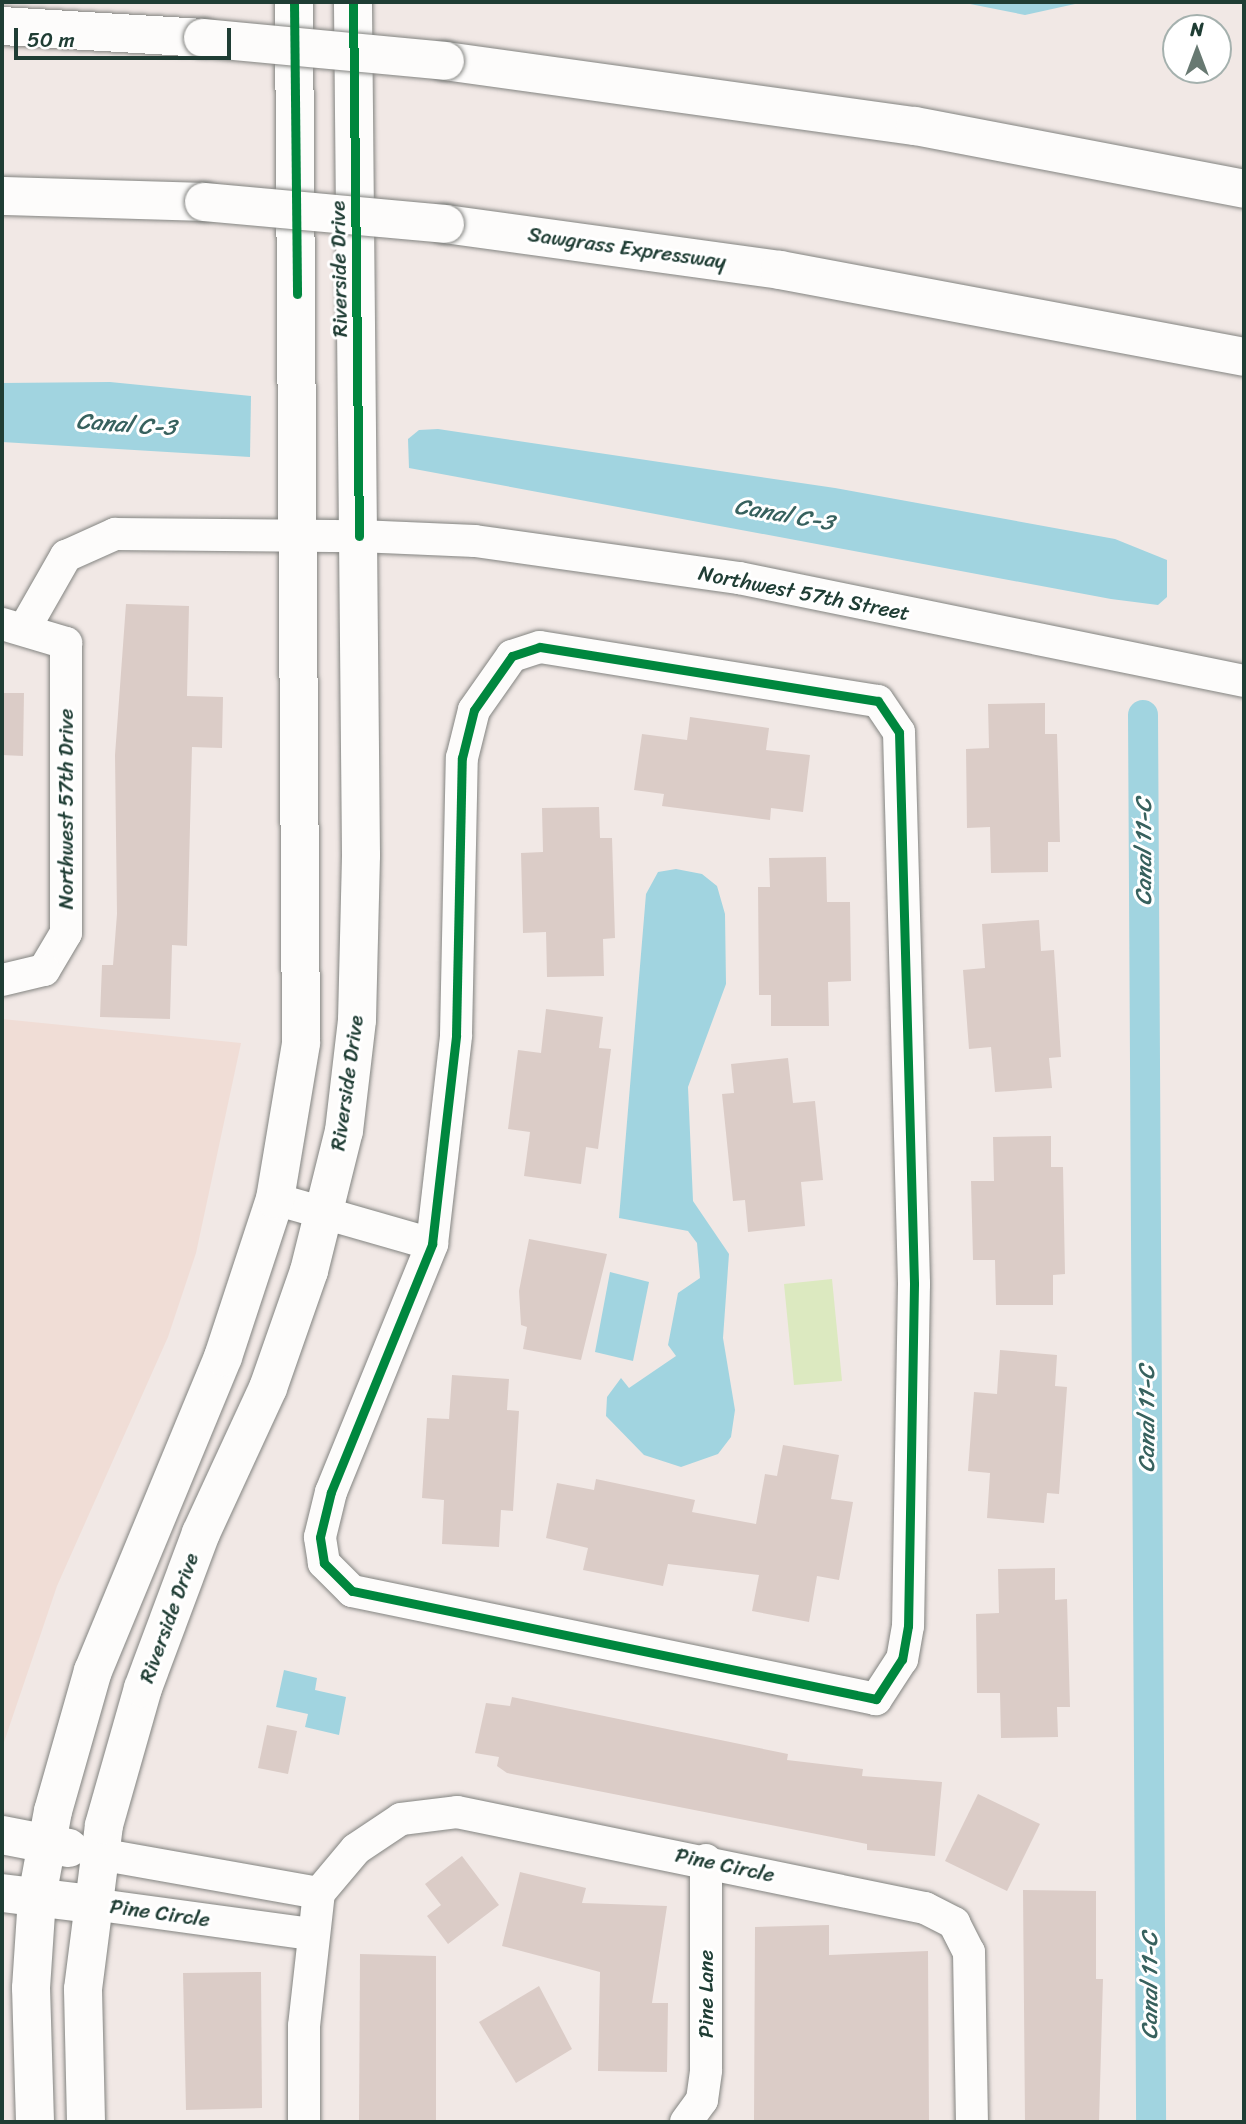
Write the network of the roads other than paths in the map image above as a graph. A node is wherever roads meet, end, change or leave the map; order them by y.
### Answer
1 (294, 2) edge
2 (353, 2) edge
3 (2, 26) edge
4 (1244, 189) edge
5 (2, 197) edge
6 (1244, 357) edge
7 (302, 536) junction
8 (359, 536) junction
9 (14, 625) edge
10 (1244, 681) edge
11 (2, 980) edge
12 (275, 1199) junction
13 (324, 1212) junction
14 (432, 1244) junction
15 (2, 1835) edge
16 (45, 1843) junction
17 (99, 1854) junction
18 (706, 1860) junction
19 (319, 1893) junction
20 (19, 1895) edge
21 (92, 1904) junction
22 (312, 1934) junction
23 (35, 2122) edge
24 (86, 2122) edge
25 (304, 2122) edge
26 (686, 2122) edge
27 (972, 2122) edge

1 - 7 main road, Riverside Drive
2 - 8 main road, Riverside Drive
3 - 4 main road, bridge
5 - 6 main road, Sawgrass Expressway, bridge
7 - 8 street, Northwest 57th Drive
7 - 9 street, Northwest 57th Drive
7 - 12 main road, Riverside Drive
8 - 10 street, Northwest 57th Street
8 - 13 main road, Riverside Drive
9 - 11 street, Northwest 57th Drive
12 - 13 street
12 - 16 main road, Riverside Drive
13 - 14 street
13 - 17 main road, Riverside Drive
14 - 14 street
15 - 16 main road
16 - 17 main road
16 - 20 main road, Riverside Drive
17 - 19 street
17 - 21 main road, Riverside Drive
18 - 19 street, Pine Circle
18 - 26 street, Pine Lane
18 - 27 street, Pine Circle
19 - 22 street
20 - 21 main road
20 - 23 main road, Riverside Drive
21 - 22 street, Pine Circle
21 - 24 main road, Riverside Drive
22 - 25 street

